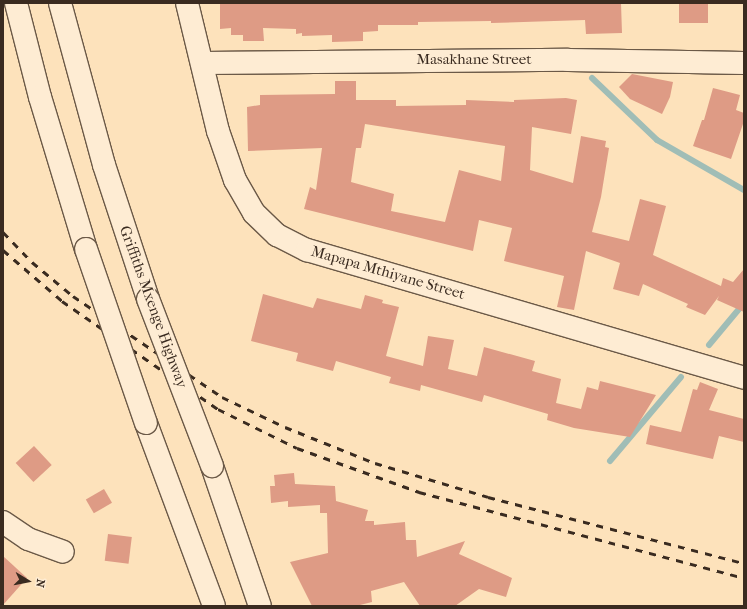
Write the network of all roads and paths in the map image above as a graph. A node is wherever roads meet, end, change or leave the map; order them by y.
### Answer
1 (16, 3) edge
2 (60, 3) edge
3 (187, 3) edge
4 (203, 63) junction
5 (744, 63) edge
6 (744, 378) edge
7 (3, 522) edge
8 (62, 552) dead end
9 (214, 606) edge
10 (260, 606) edge

1 - 9 street, bridge
2 - 10 street, Griffiths Mxenge Highway, bridge
3 - 4 street, Mapapa Mthiyane Street
4 - 5 street, Masakhane Street
4 - 6 street, Mapapa Mthiyane Street
7 - 8 street

